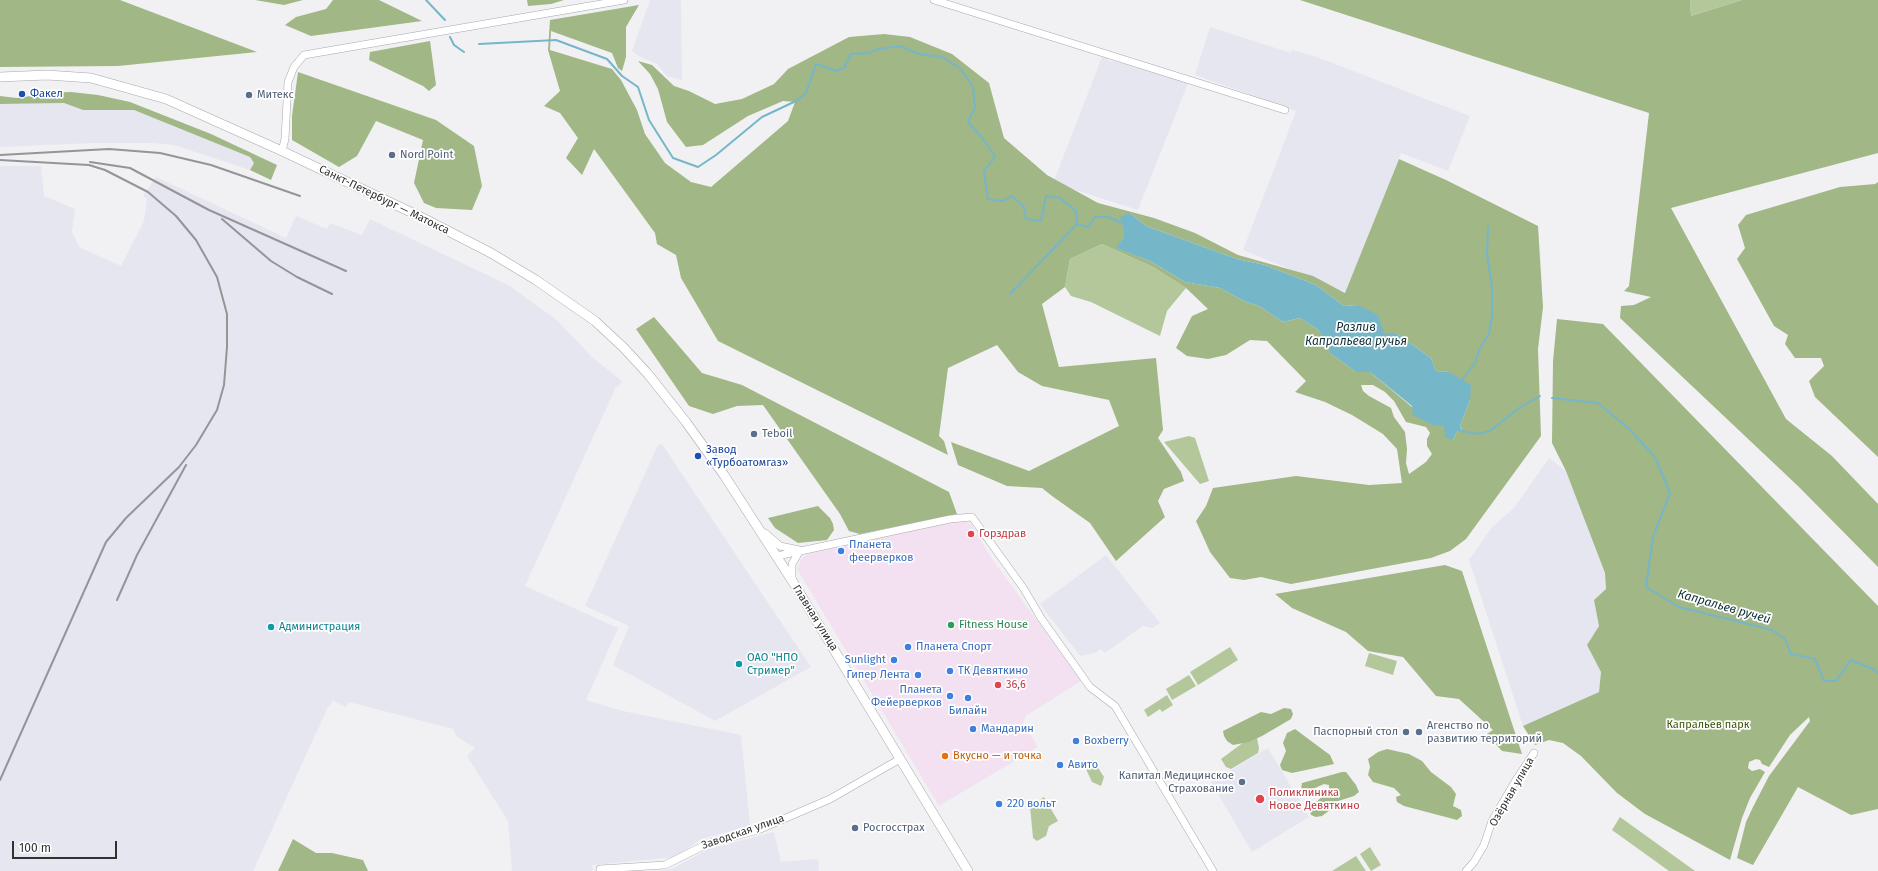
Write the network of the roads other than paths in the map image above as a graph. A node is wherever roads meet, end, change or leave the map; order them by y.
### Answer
1 (624, 0) edge
2 (934, 0) edge
3 (0, 77) edge
4 (1285, 110) dead end
5 (282, 151) junction
6 (648, 374) joint
7 (756, 524) junction
8 (807, 551) junction
9 (799, 552) junction
10 (777, 556) junction
11 (793, 582) junction
12 (1534, 753) dead end
13 (900, 759) junction
14 (600, 870) edge
15 (968, 871) edge
16 (1213, 871) edge
17 (1466, 871) edge

1 - 5 street
2 - 4 street
3 - 5 main road, Санкт-Петербург — Матокса
5 - 6 main road, Санкт-Петербург — Матокса
6 - 7 main road, Главная улица
7 - 8 street
7 - 10 main road, Главная улица
8 - 9 street
8 - 16 street
9 - 10 street
9 - 11 street
10 - 11 main road, Главная улица
11 - 13 main road, Главная улица
12 - 17 street, Озёрная улица
13 - 14 street, Заводская улица
13 - 15 main road, Главная улица

